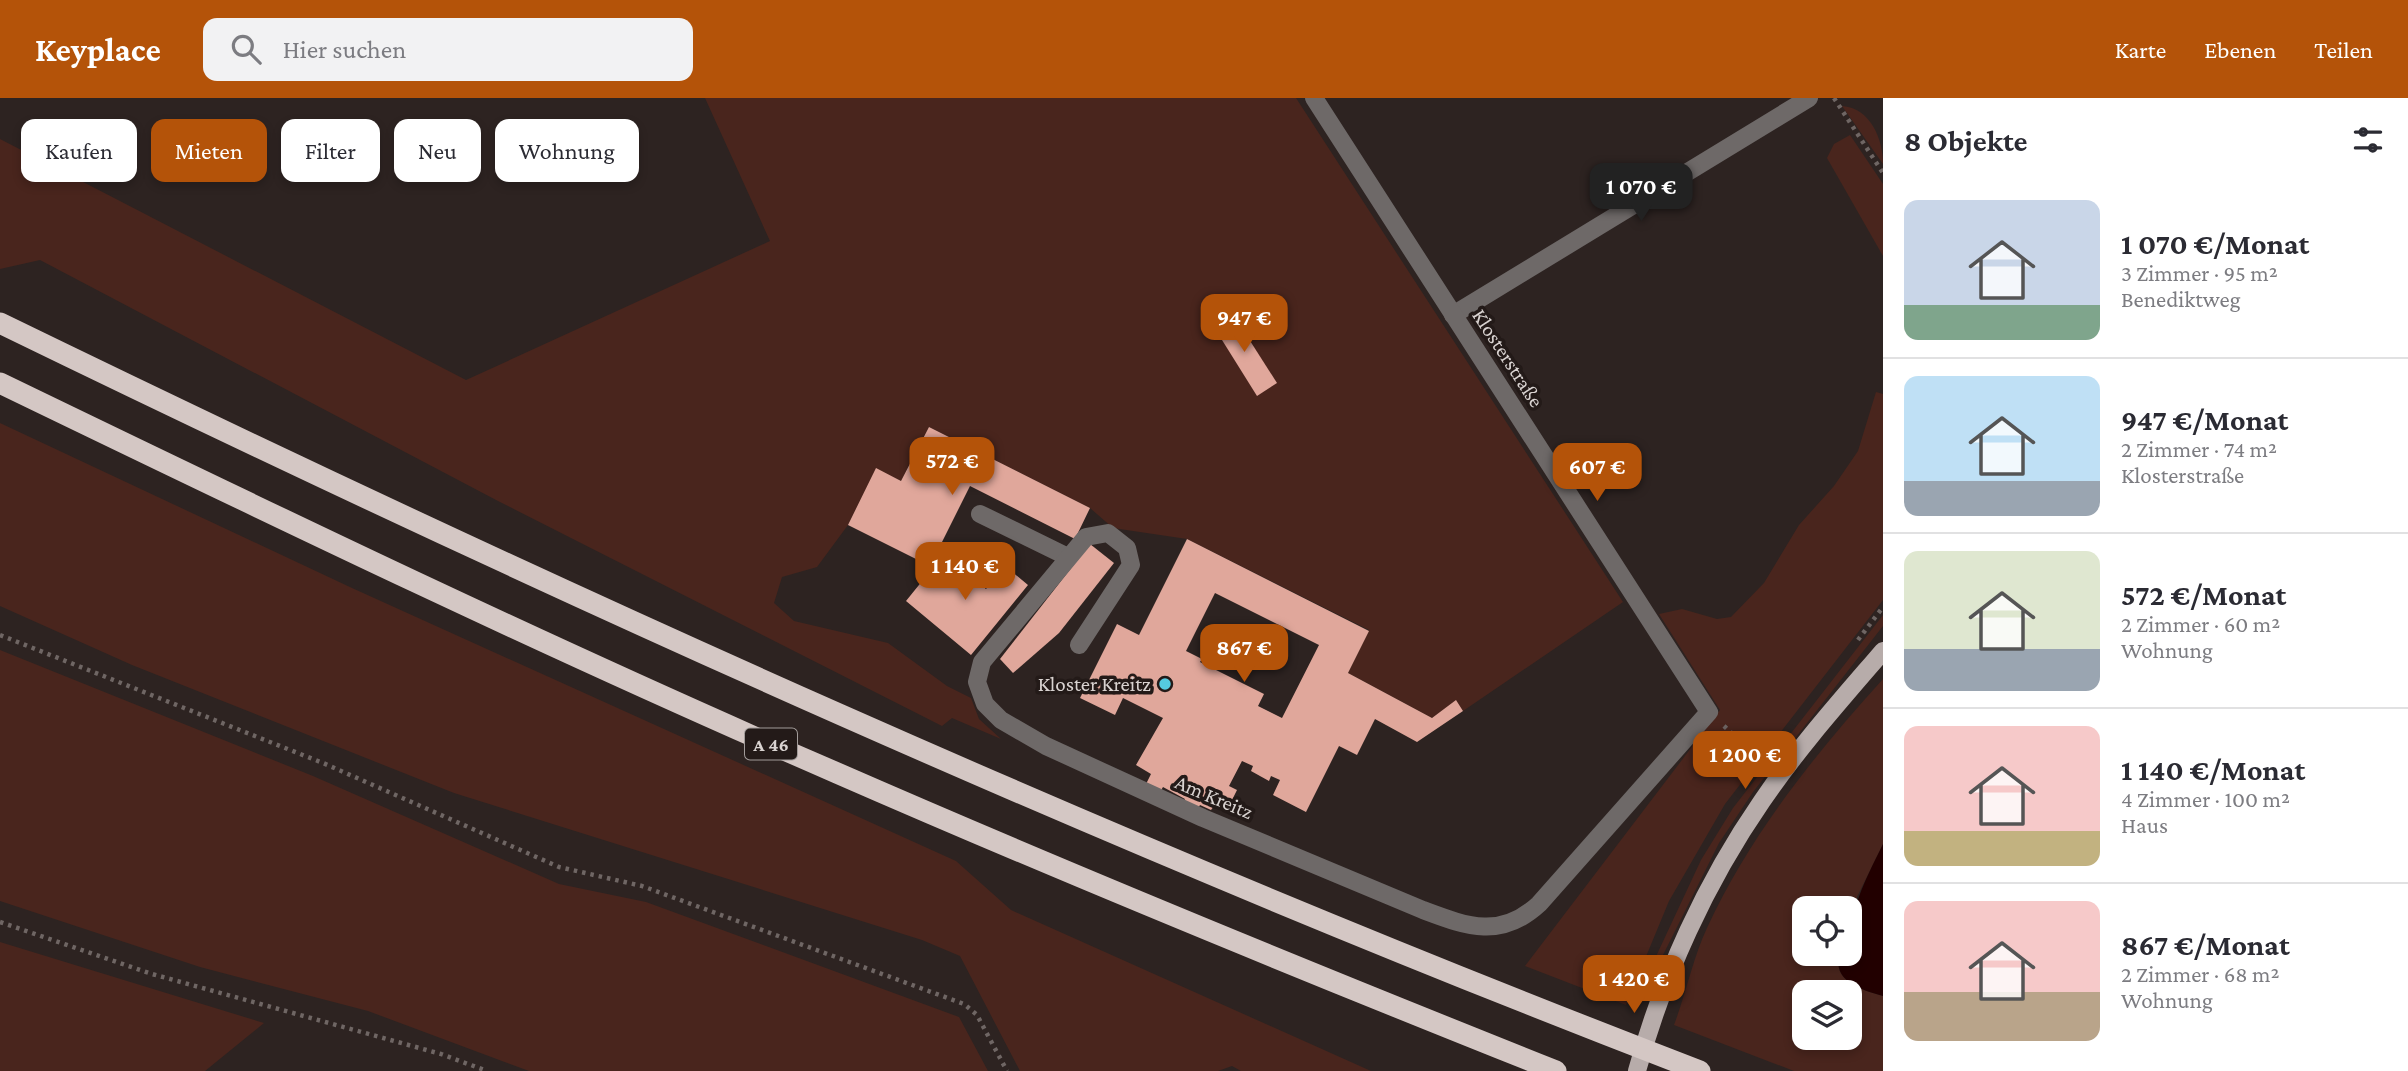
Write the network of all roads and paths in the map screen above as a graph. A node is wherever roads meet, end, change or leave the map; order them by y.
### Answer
1 (1314, 98) edge
2 (1809, 98) edge
3 (1834, 98) edge
4 (1883, 173) edge
5 (1453, 314) junction
6 (0, 323) edge
7 (0, 383) edge
8 (980, 514) dead end
9 (1068, 557) junction
10 (0, 635) edge
11 (1079, 645) dead end
12 (1883, 651) edge
13 (1709, 712) junction
14 (1761, 761) dead end
15 (0, 922) edge
16 (487, 1071) edge
17 (1007, 1071) edge
18 (1556, 1071) edge
19 (1637, 1071) edge
20 (1700, 1071) edge

1 - 5 street, Klosterstraße
2 - 5 street
3 - 4 path
5 - 13 street, Klosterstraße
6 - 20 highway, A 46
7 - 18 highway, A 46
8 - 9 street
9 - 11 street, Am Kreitz
9 - 13 street, Am Kreitz
10 - 17 path
12 - 19 main road
13 - 14 path
15 - 16 path

